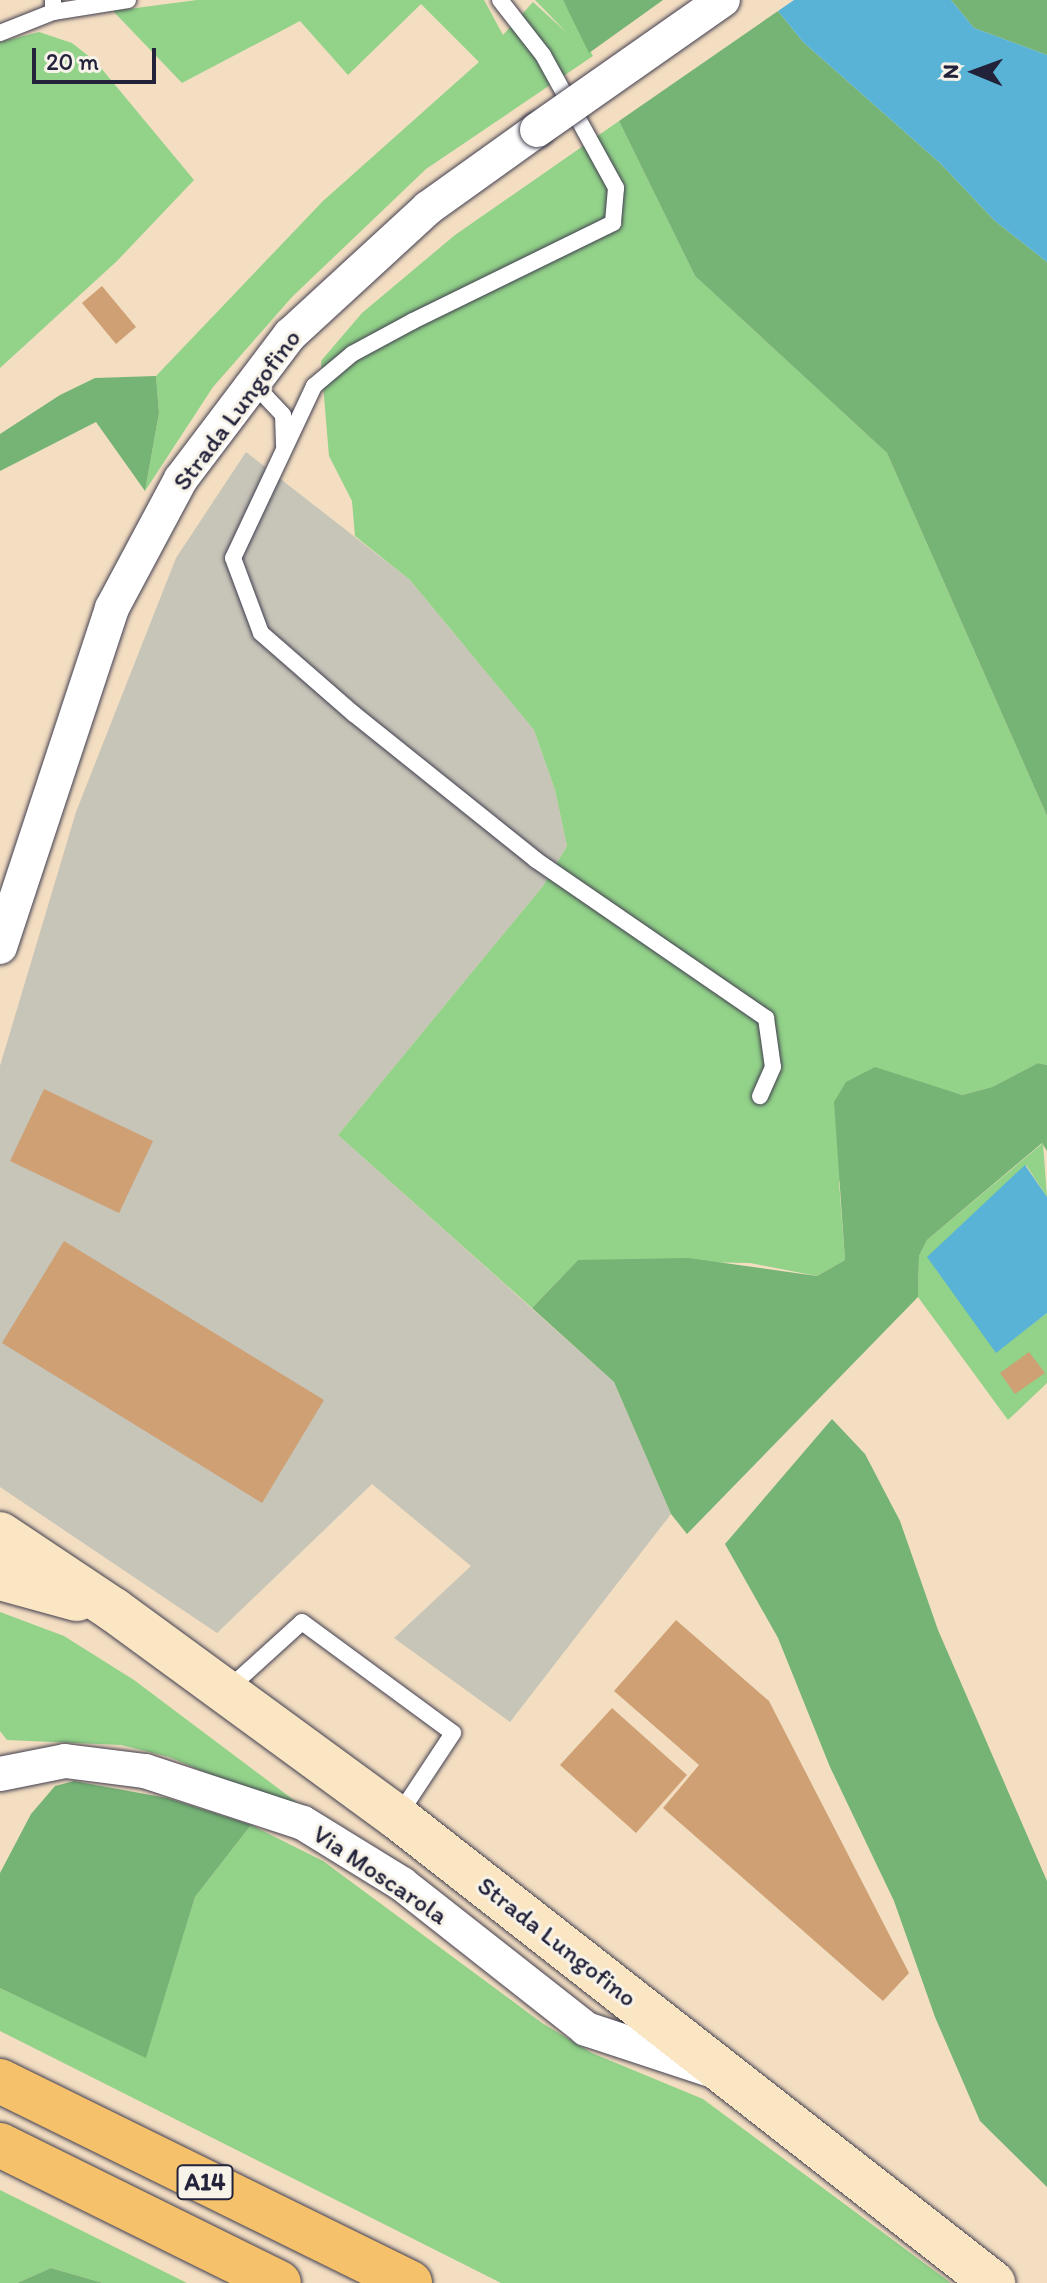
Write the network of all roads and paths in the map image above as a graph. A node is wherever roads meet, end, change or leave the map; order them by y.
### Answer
1 (128, 0) edge
2 (500, 0) edge
3 (723, 0) edge
4 (53, 6) edge
5 (0, 33) edge
6 (253, 383) junction
7 (285, 452) junction
8 (0, 947) edge
9 (760, 1096) dead end
10 (0, 1534) edge
11 (0, 1578) edge
12 (114, 1610) junction
13 (226, 1691) junction
14 (0, 1774) edge
15 (397, 1817) junction
16 (727, 2075) junction
17 (0, 2081) edge
18 (0, 2145) edge
19 (279, 2283) edge
20 (410, 2283) edge
21 (993, 2283) edge

1 - 4 lane
2 - 7 lane
3 - 6 street, Strada Lungofino, bridge
4 - 5 lane
6 - 7 lane
6 - 8 street, Strada Lungofino
7 - 9 lane
10 - 12 main road, Strada Lungofino
11 - 12 main road, Strada Lungofino
12 - 13 main road, Strada Lungofino
13 - 15 main road, Strada Lungofino
13 - 15 lane
14 - 16 street, Via Moscarola
15 - 16 main road, Strada Lungofino
16 - 21 main road, Strada Lungofino
17 - 20 highway, A14
18 - 19 highway, A14

